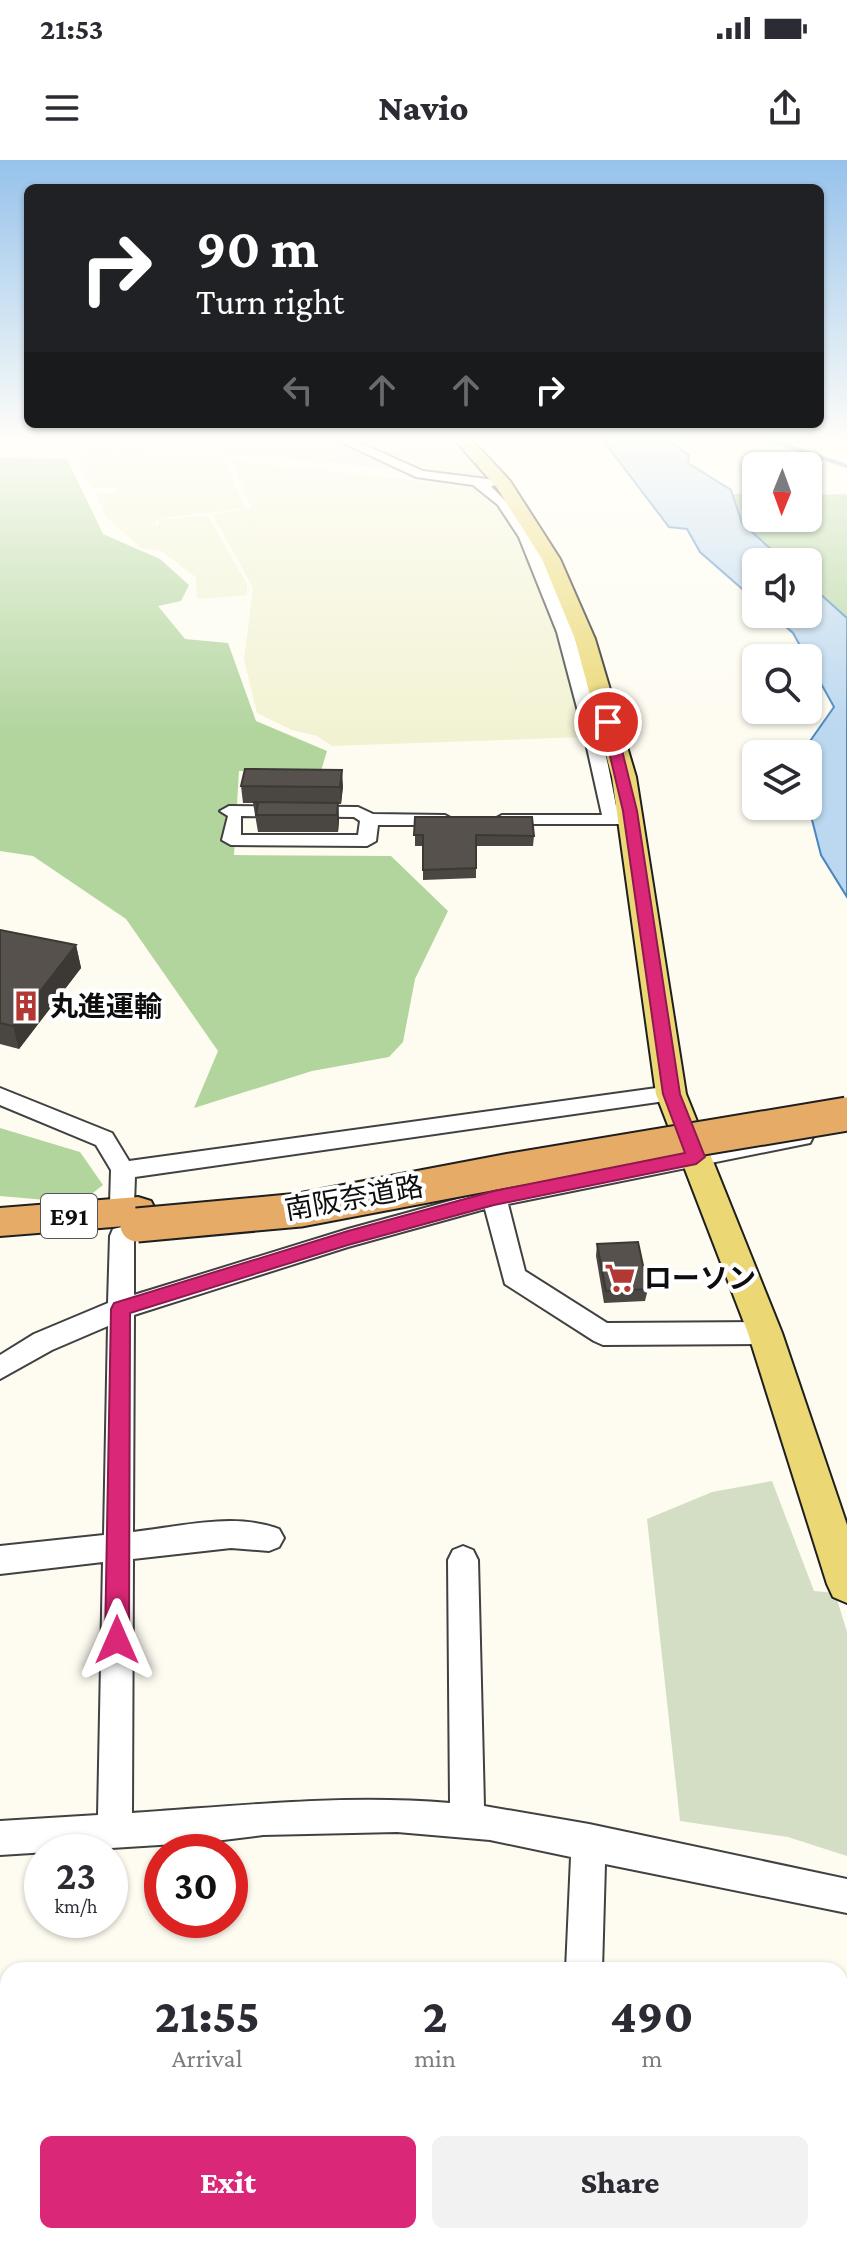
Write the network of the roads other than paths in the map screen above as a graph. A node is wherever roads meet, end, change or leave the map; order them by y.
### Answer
1 (533, 536) edge
2 (631, 816) junction
3 (369, 819) junction
4 (459, 820) edge
5 (490, 820) edge
6 (671, 1094) junction
7 (0, 1096) edge
8 (847, 1102) edge
9 (847, 1114) edge
10 (847, 1128) edge
11 (696, 1157) junction
12 (123, 1170) junction
13 (494, 1198) junction
14 (130, 1219) junction
15 (0, 1222) edge
16 (0, 1237) edge
17 (121, 1309) junction
18 (765, 1333) junction
19 (0, 1368) edge
20 (269, 1538) dead end
21 (118, 1545) junction
22 (0, 1560) edge
23 (463, 1560) dead end
24 (847, 1584) edge
25 (467, 1821) junction
26 (115, 1831) junction
27 (0, 1838) edge
28 (589, 1841) junction
29 (847, 1896) edge
30 (584, 1962) edge

1 - 2 main road
2 - 5 street
2 - 6 main road
3 - 3 street
3 - 4 street
6 - 11 main road
6 - 12 street
7 - 12 street
8 - 14 highway, 南阪奈道路 / E91
9 - 14 highway, 南阪奈道路 / E91, bridge
10 - 11 street
11 - 13 street
11 - 18 main road
12 - 14 street
13 - 17 street
13 - 18 street
14 - 15 highway, 南阪奈道路 / E91
14 - 16 highway, 南阪奈道路 / E91
14 - 17 street
17 - 19 street
17 - 21 street
18 - 24 main road
20 - 21 street
21 - 22 street
21 - 26 street
23 - 25 street
25 - 26 street
25 - 28 street
26 - 27 street
28 - 29 street
28 - 30 street

